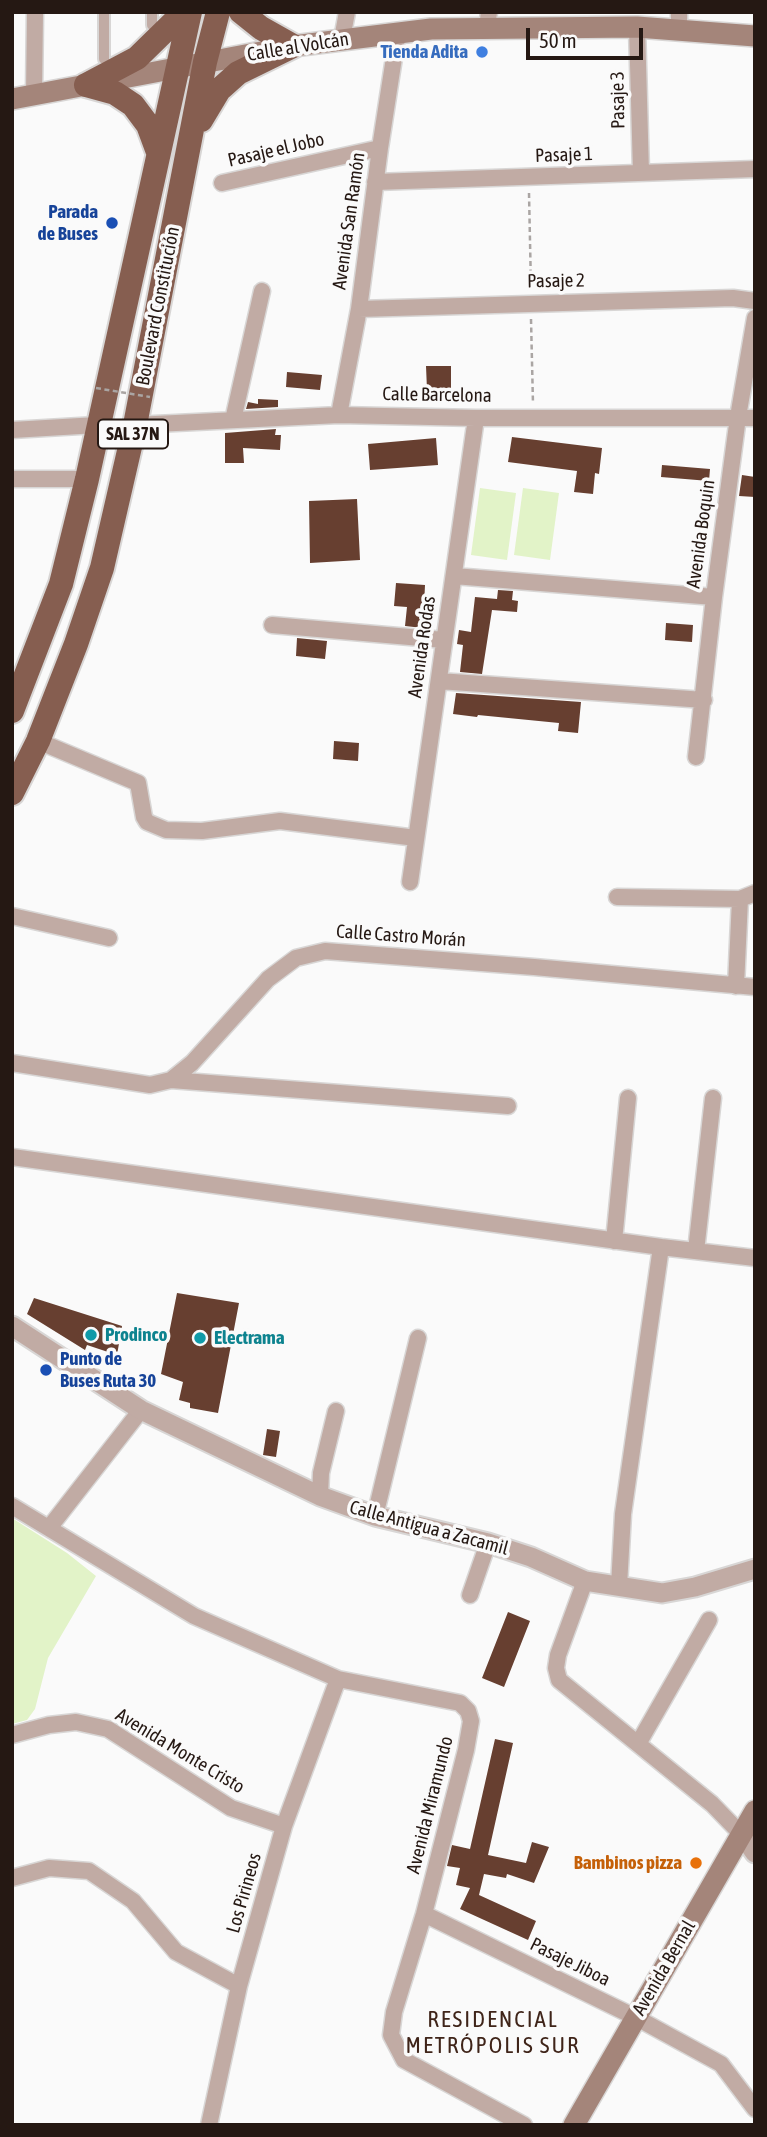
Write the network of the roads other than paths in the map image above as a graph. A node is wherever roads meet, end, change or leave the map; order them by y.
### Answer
1 (35, 12) edge
2 (104, 12) edge
3 (152, 12) edge
4 (184, 12) edge
5 (190, 12) edge
6 (218, 12) edge
7 (241, 12) edge
8 (347, 12) edge
9 (488, 20) edge
10 (679, 21) edge
11 (152, 25) dead end
12 (637, 27) junction
13 (398, 32) junction
14 (755, 36) edge
15 (342, 39) junction
16 (293, 46) junction
17 (104, 59) dead end
18 (205, 62) junction
19 (177, 67) junction
20 (86, 85) junction
21 (34, 95) junction
22 (12, 99) edge
23 (380, 148) junction
24 (158, 152) junction
25 (188, 153) junction
26 (755, 169) edge
27 (640, 173) junction
28 (376, 182) junction
29 (222, 183) dead end
30 (262, 291) dead end
31 (755, 301) edge
32 (359, 309) junction
33 (755, 318) edge
34 (338, 415) junction
35 (738, 416) junction
36 (476, 418) junction
37 (755, 418) edge
38 (233, 420) junction
39 (97, 425) junction
40 (135, 425) junction
41 (12, 430) edge
42 (12, 479) edge
43 (87, 479) junction
44 (454, 576) junction
45 (713, 597) junction
46 (272, 625) dead end
47 (444, 640) junction
48 (439, 681) junction
49 (704, 700) junction
50 (12, 711) edge
51 (38, 741) junction
52 (696, 757) dead end
53 (12, 793) edge
54 (416, 838) junction
55 (410, 882) dead end
56 (748, 896) edge
57 (617, 897) dead end
58 (12, 916) edge
59 (109, 938) dead end
60 (736, 986) junction
61 (755, 987) edge
62 (12, 1063) edge
63 (171, 1080) junction
64 (628, 1098) dead end
65 (713, 1098) dead end
66 (508, 1106) dead end
67 (12, 1157) edge
68 (614, 1241) junction
69 (661, 1247) junction
70 (696, 1251) junction
71 (755, 1258) edge
72 (12, 1326) edge
73 (418, 1338) dead end
74 (141, 1410) junction
75 (335, 1410) dead end
76 (320, 1496) junction
77 (12, 1506) edge
78 (375, 1516) junction
79 (49, 1528) junction
80 (488, 1543) junction
81 (755, 1569) edge
82 (585, 1581) junction
83 (619, 1586) junction
84 (470, 1595) dead end
85 (709, 1620) dead end
86 (338, 1679) junction
87 (12, 1735) edge
88 (638, 1744) junction
89 (755, 1811) edge
90 (284, 1826) junction
91 (742, 1835) junction
92 (755, 1853) edge
93 (12, 1878) edge
94 (424, 1914) junction
95 (239, 1986) junction
96 (635, 2017) junction
97 (755, 2109) edge
98 (209, 2125) edge
99 (524, 2125) edge
100 (574, 2125) edge

1 - 21 street
2 - 17 street
3 - 11 street
4 - 20 highway
5 - 19 highway, Boulevard Constitución / SAL 37N
6 - 18 highway, Boulevard Constitución / SAL 37N
7 - 16 highway
8 - 15 street
9 - 12 main road, Calle al Volcán
9 - 13 main road, Calle al Volcán
10 - 12 main road, Calle al Volcán
10 - 14 main road, Calle al Volcán
12 - 27 street, Pasaje 3
13 - 15 main road, Calle al Volcán
13 - 23 street, Avenida San Ramón
15 - 16 main road, Calle al Volcán
16 - 18 main road, Calle al Volcán
16 - 25 highway
18 - 19 main road, Calle al Volcán
18 - 25 highway, Boulevard Constitución / SAL 37N
19 - 20 main road, Calle al Volcán
19 - 24 highway, Boulevard Constitución / SAL 37N
20 - 21 main road, Calle al Volcán
20 - 24 highway
21 - 22 main road, Calle al Volcán
23 - 28 street, Avenida San Ramón
23 - 29 street, Pasaje el Jobo
24 - 39 highway, Boulevard Constitución / SAL 37N
25 - 40 highway, Boulevard Constitución / SAL 37N
26 - 27 street, Pasaje 1
27 - 28 street, Pasaje 1
28 - 32 street, Avenida San Ramón
30 - 38 street
31 - 32 street, Pasaje 2
32 - 34 street, Avenida San Ramón
33 - 35 street, Avenida Boquin
34 - 36 street, Calle Barcelona
34 - 38 street, Calle Barcelona
35 - 36 street, Calle Barcelona
35 - 37 street, Calle Barcelona
35 - 45 street, Avenida Boquin
36 - 44 street, Avenida Rodas
38 - 40 street, Calle Barcelona
39 - 41 street
39 - 43 highway, Boulevard Constitución / SAL 37N
40 - 51 highway, Boulevard Constitución / SAL 37N
42 - 43 street
43 - 50 highway, Boulevard Constitución / SAL 37N
44 - 45 street
44 - 47 street, Avenida Rodas
45 - 49 street, Avenida Boquin
46 - 47 street
47 - 48 street, Avenida Rodas
48 - 49 street
48 - 54 street, Avenida Rodas
49 - 52 street, Avenida Boquin
51 - 53 highway, Boulevard Constitución / SAL 37N
51 - 54 street
54 - 55 street, Avenida Rodas
56 - 57 street
56 - 60 street
58 - 59 street
60 - 61 street, Calle Castro Morán
60 - 63 street, Calle Castro Morán
62 - 63 street
63 - 66 street
64 - 68 street
65 - 70 street
67 - 68 street
68 - 69 street
69 - 70 street
69 - 83 street
70 - 71 street
72 - 74 street, Calle Antigua a Zacamil
73 - 78 street
74 - 76 street, Calle Antigua a Zacamil
74 - 79 street
75 - 76 street
76 - 78 street, Calle Antigua a Zacamil
77 - 79 street, Avenida Miramundo
78 - 80 street, Calle Antigua a Zacamil
79 - 86 street, Avenida Miramundo
80 - 82 street, Calle Antigua a Zacamil
80 - 84 street
81 - 83 street, Calle Antigua a Zacamil
82 - 83 street, Calle Antigua a Zacamil
82 - 88 street
85 - 88 street
86 - 90 street, Los Pirineos
86 - 94 street, Avenida Miramundo
87 - 90 street, Avenida Monte Cristo
88 - 91 street
89 - 91 main road, Avenida Bernal
90 - 95 street, Los Pirineos
91 - 92 street
91 - 96 main road, Avenida Bernal
93 - 95 street
94 - 96 street, Pasaje Jiboa
94 - 99 street, Avenida Miramundo
95 - 98 street, Los Pirineos
96 - 97 street, Pasaje Jiboa
96 - 100 main road, Avenida Bernal

